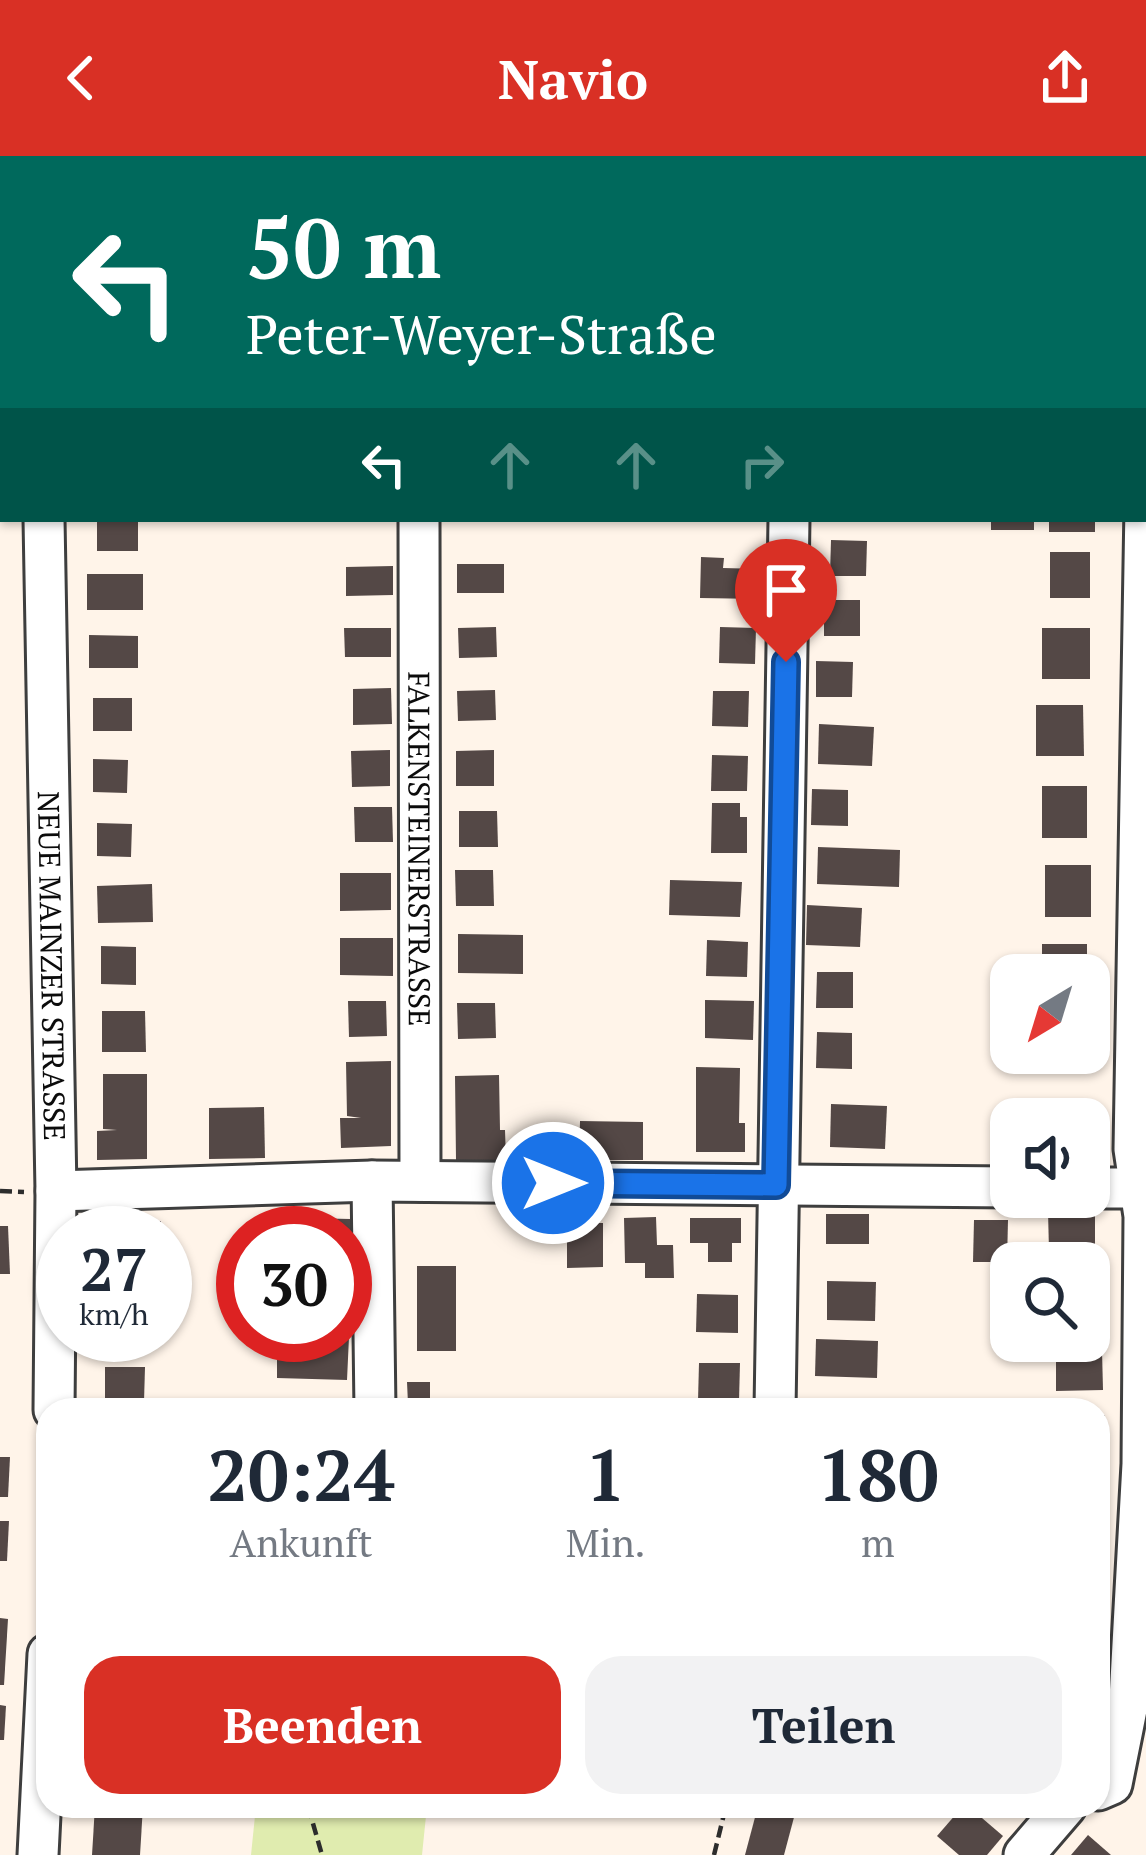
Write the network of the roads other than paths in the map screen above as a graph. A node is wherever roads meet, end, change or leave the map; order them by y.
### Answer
1 (44, 522) edge
2 (419, 522) edge
3 (789, 522) edge
4 (1144, 522) edge
5 (372, 1181) junction
6 (420, 1181) junction
7 (776, 1185) junction
8 (990, 1187) edge
9 (1110, 1188) edge
10 (1142, 1188) edge
11 (44, 1191) junction
12 (53, 1398) edge
13 (375, 1398) edge
14 (775, 1398) edge
15 (1110, 1785) edge
16 (40, 1818) edge
17 (1056, 1818) edge
18 (38, 1855) edge
19 (1024, 1855) edge

1 - 11 street, NEUE MAINZER STRASSE
2 - 6 street, FALKENSTEINERSTRASSE
3 - 7 street
4 - 10 street
5 - 6 street
5 - 11 street
5 - 13 street
6 - 7 street
7 - 8 street
7 - 14 street
9 - 10 street
10 - 15 street
11 - 12 street, NEUE MAINZER STRASSE
16 - 18 street
17 - 19 street

